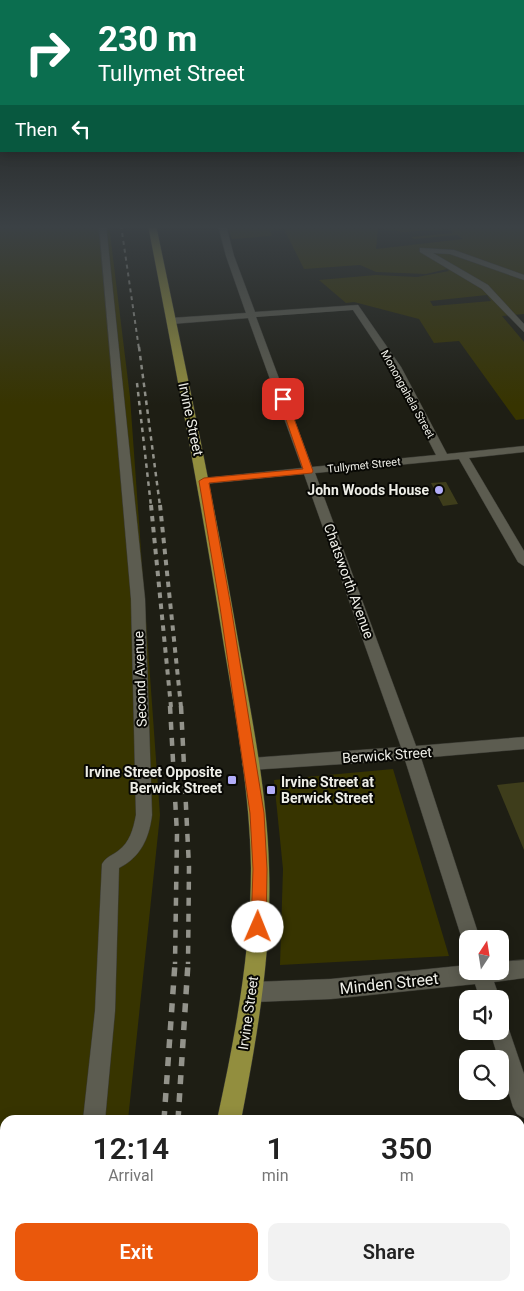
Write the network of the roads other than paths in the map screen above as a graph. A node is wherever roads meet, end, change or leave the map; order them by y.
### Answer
1 (108, 285) edge
2 (164, 285) edge
3 (241, 285) edge
4 (480, 285) edge
5 (251, 314) junction
6 (171, 321) junction
7 (524, 329) edge
8 (524, 449) edge
9 (462, 455) junction
10 (442, 457) junction
11 (309, 471) junction
12 (204, 481) junction
13 (524, 562) edge
14 (524, 743) edge
15 (411, 754) junction
16 (250, 764) junction
17 (468, 930) edge
18 (524, 969) edge
19 (509, 970) edge
20 (459, 975) edge
21 (253, 992) junction
22 (503, 1040) edge
23 (524, 1107) edge
24 (95, 1115) edge
25 (230, 1115) edge

1 - 24 street, Second Avenue
2 - 6 main road, Irvine Street
3 - 5 street, Chatsworth Avenue
4 - 7 street
5 - 6 street
5 - 10 street, Monongahela Street
5 - 11 street, Chatsworth Avenue
6 - 12 main road, Irvine Street
8 - 9 street, Tullymet Street
9 - 10 street, Tullymet Street
9 - 13 street
10 - 11 street, Tullymet Street
11 - 12 street, Tullymet Street
11 - 15 street, Chatsworth Avenue
12 - 16 main road, Irvine Street
14 - 15 street, Berwick Street
15 - 16 street, Berwick Street
15 - 17 street, Chatsworth Avenue
16 - 21 main road, Irvine Street
18 - 19 street, Minden Street
20 - 21 street, Minden Street
21 - 25 main road, Irvine Street
22 - 23 street

